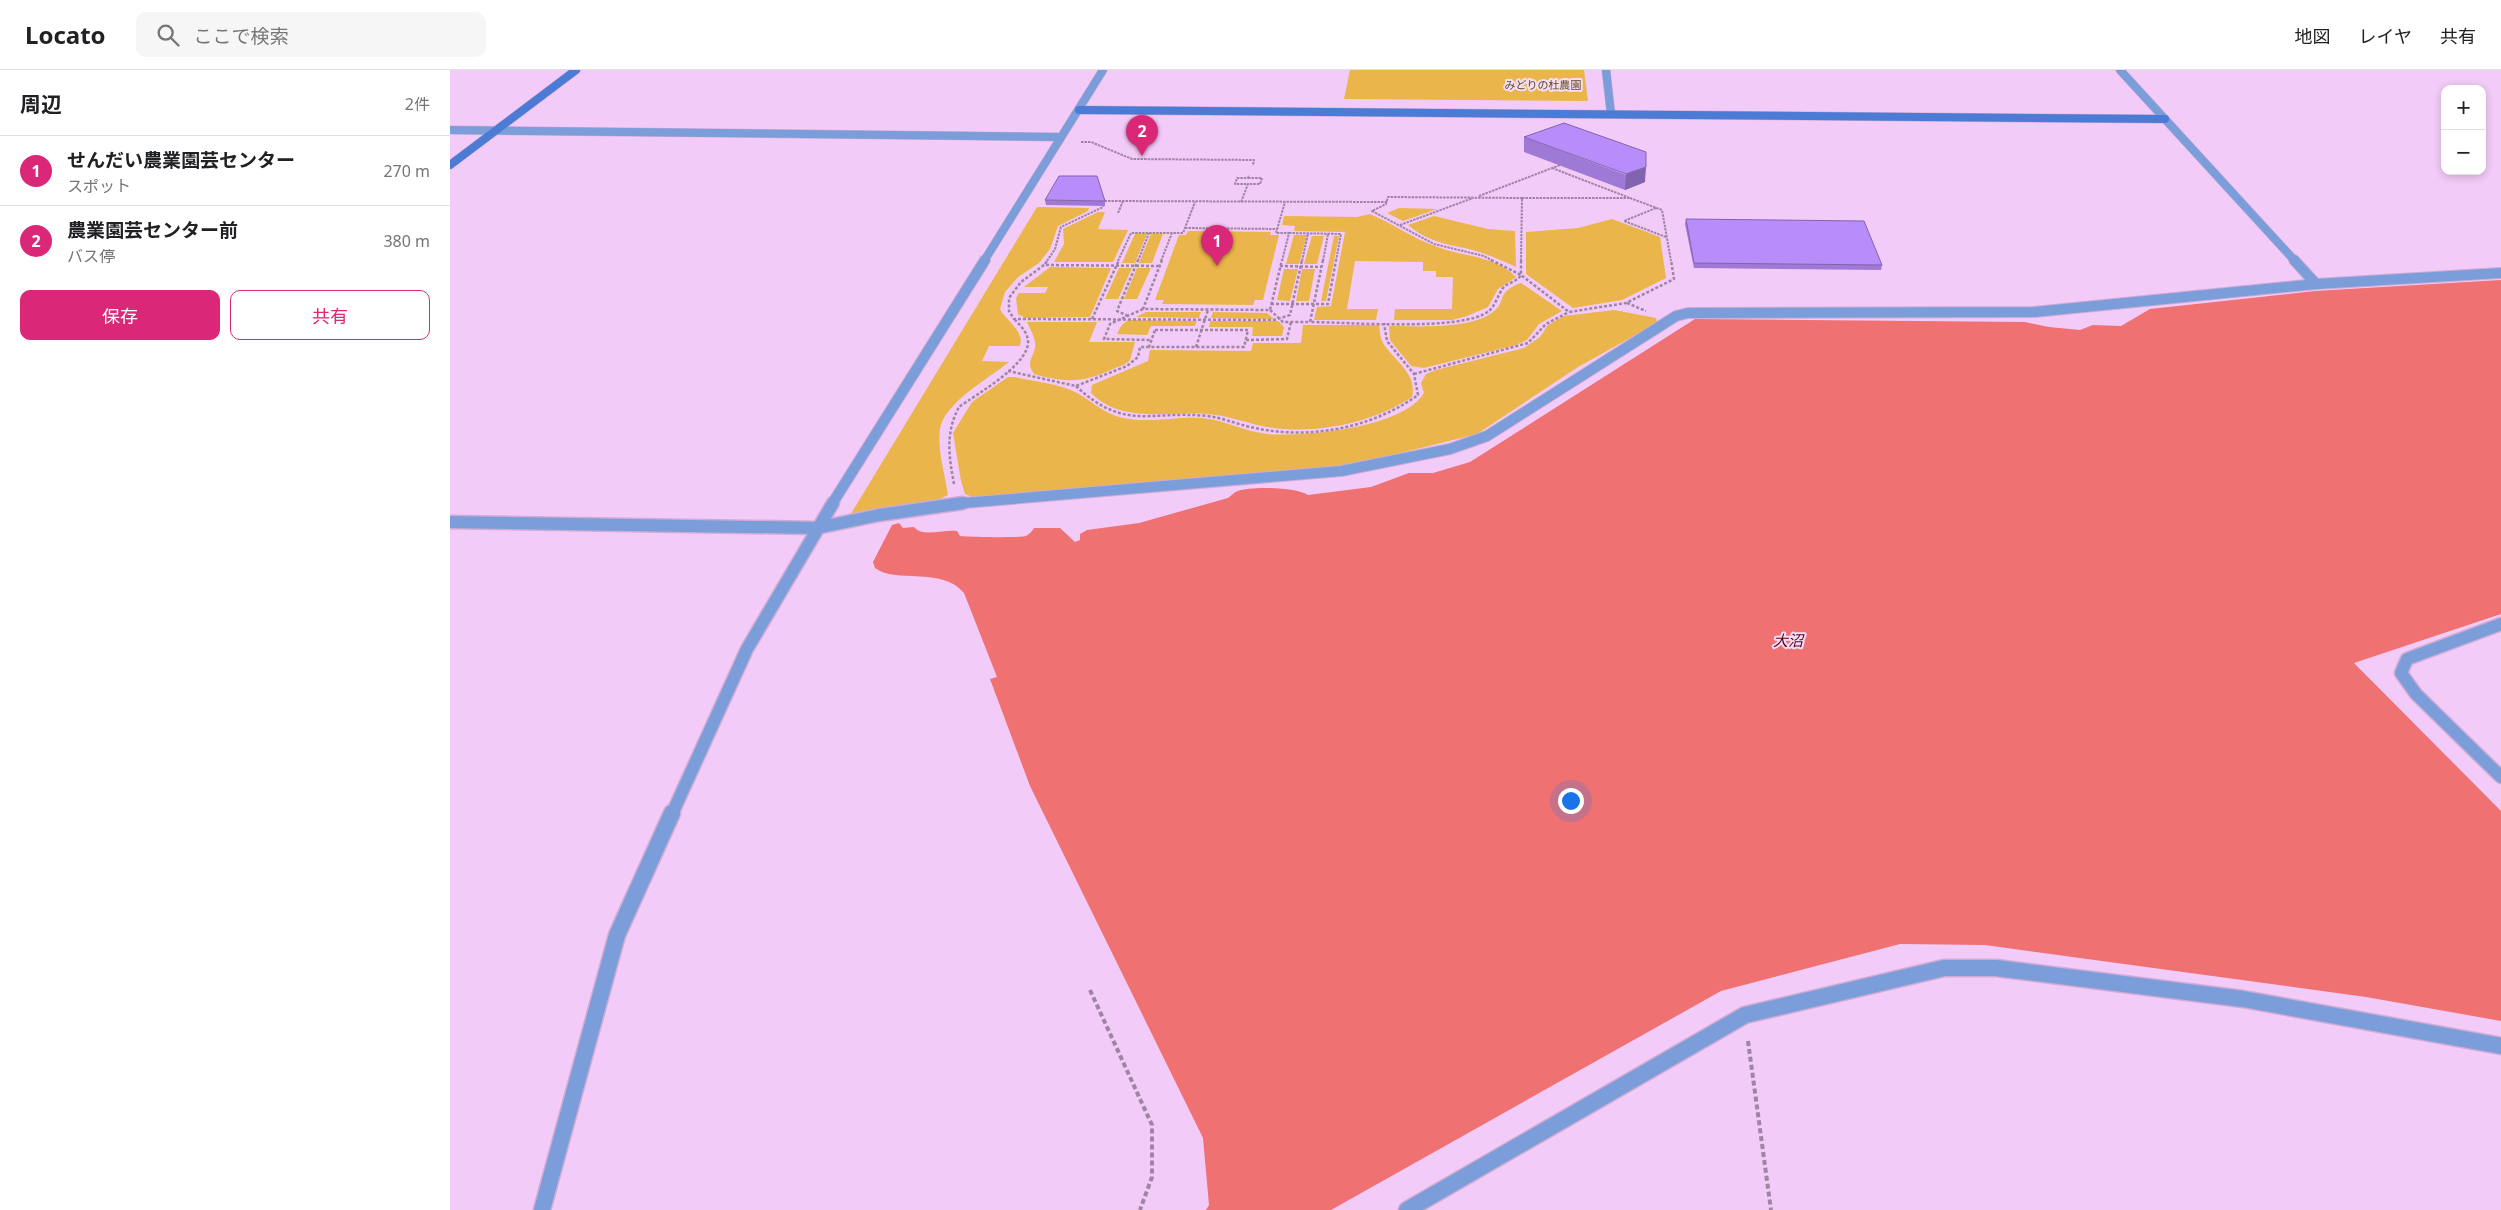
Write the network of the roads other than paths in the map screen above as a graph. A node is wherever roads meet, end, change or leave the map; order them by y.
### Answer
1 (576, 70) edge
2 (1103, 70) edge
3 (1606, 70) edge
4 (2120, 70) edge
5 (1079, 110) junction
6 (1611, 114) junction
7 (2165, 119) junction
8 (450, 130) edge
9 (496, 131) junction
10 (1058, 139) junction
11 (450, 165) edge
12 (2501, 272) edge
13 (2316, 284) junction
14 (450, 522) edge
15 (817, 528) junction
16 (2501, 624) edge
17 (2501, 777) edge
18 (2501, 1046) edge
19 (542, 1210) edge
20 (1407, 1210) edge

1 - 9 street
2 - 5 street
3 - 6 street
4 - 7 street
5 - 6 street
5 - 10 street
6 - 7 street
7 - 13 street
8 - 9 street
9 - 10 street
9 - 11 street
10 - 15 street
12 - 13 street
13 - 15 street
14 - 15 street
15 - 19 street
16 - 17 street
18 - 20 street

